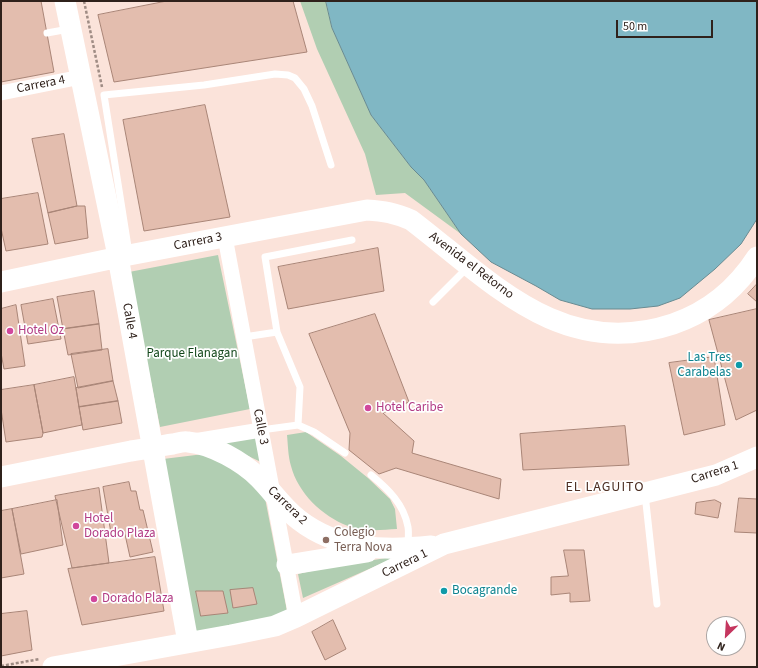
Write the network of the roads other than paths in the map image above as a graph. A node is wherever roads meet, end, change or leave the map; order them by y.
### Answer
1 (65, 1) edge
2 (71, 28) junction
3 (47, 33) dead end
4 (81, 77) junction
5 (1, 93) edge
6 (101, 126) junction
7 (331, 165) dead end
8 (396, 214) joint
9 (225, 237) junction
10 (352, 240) dead end
11 (123, 257) junction
12 (757, 257) edge
13 (468, 266) junction
14 (1, 282) edge
15 (433, 302) dead end
16 (277, 332) junction
17 (244, 337) junction
18 (298, 425) junction
19 (261, 430) junction
20 (187, 442) junction
21 (152, 447) junction
22 (345, 453) dead end
23 (757, 457) edge
24 (371, 475) dead end
25 (1, 477) edge
26 (645, 492) junction
27 (273, 494) junction
28 (444, 544) junction
29 (398, 549) junction
30 (287, 565) junction
31 (657, 604) dead end
32 (296, 617) junction
33 (188, 642) junction
34 (53, 667) edge

1 - 2 main road, Calle 4
2 - 3 lane
2 - 4 main road, Calle 4
4 - 5 street, Carrera 4
4 - 6 main road, Calle 4
6 - 7 lane
6 - 11 main road, Calle 4
8 - 9 main road, Carrera 3
8 - 13 main road, Avenida el Retorno
9 - 11 main road, Carrera 3
9 - 17 street, Calle 3
10 - 16 lane
11 - 14 main road, Carrera 3
11 - 21 main road, Calle 4
12 - 13 main road, Avenida el Retorno
13 - 15 lane
16 - 17 lane
16 - 18 lane
17 - 19 street, Calle 3
18 - 19 lane
18 - 22 lane
19 - 20 street, Carrera 2
19 - 27 street, Calle 3
20 - 21 main road, Carrera 2
20 - 27 main road, Carrera 2
21 - 25 main road, Carrera 2
21 - 33 main road, Calle 4
23 - 26 main road, Carrera 1
24 - 29 lane
26 - 28 main road, Carrera 1
26 - 31 lane
27 - 29 main road, Carrera 2
27 - 30 street, Calle 3
28 - 29 main road, Carrera 2
28 - 32 main road, Carrera 1
29 - 30 main road
30 - 32 street, Calle 3
32 - 33 main road, Carrera 1
33 - 34 main road, Carrera 1

